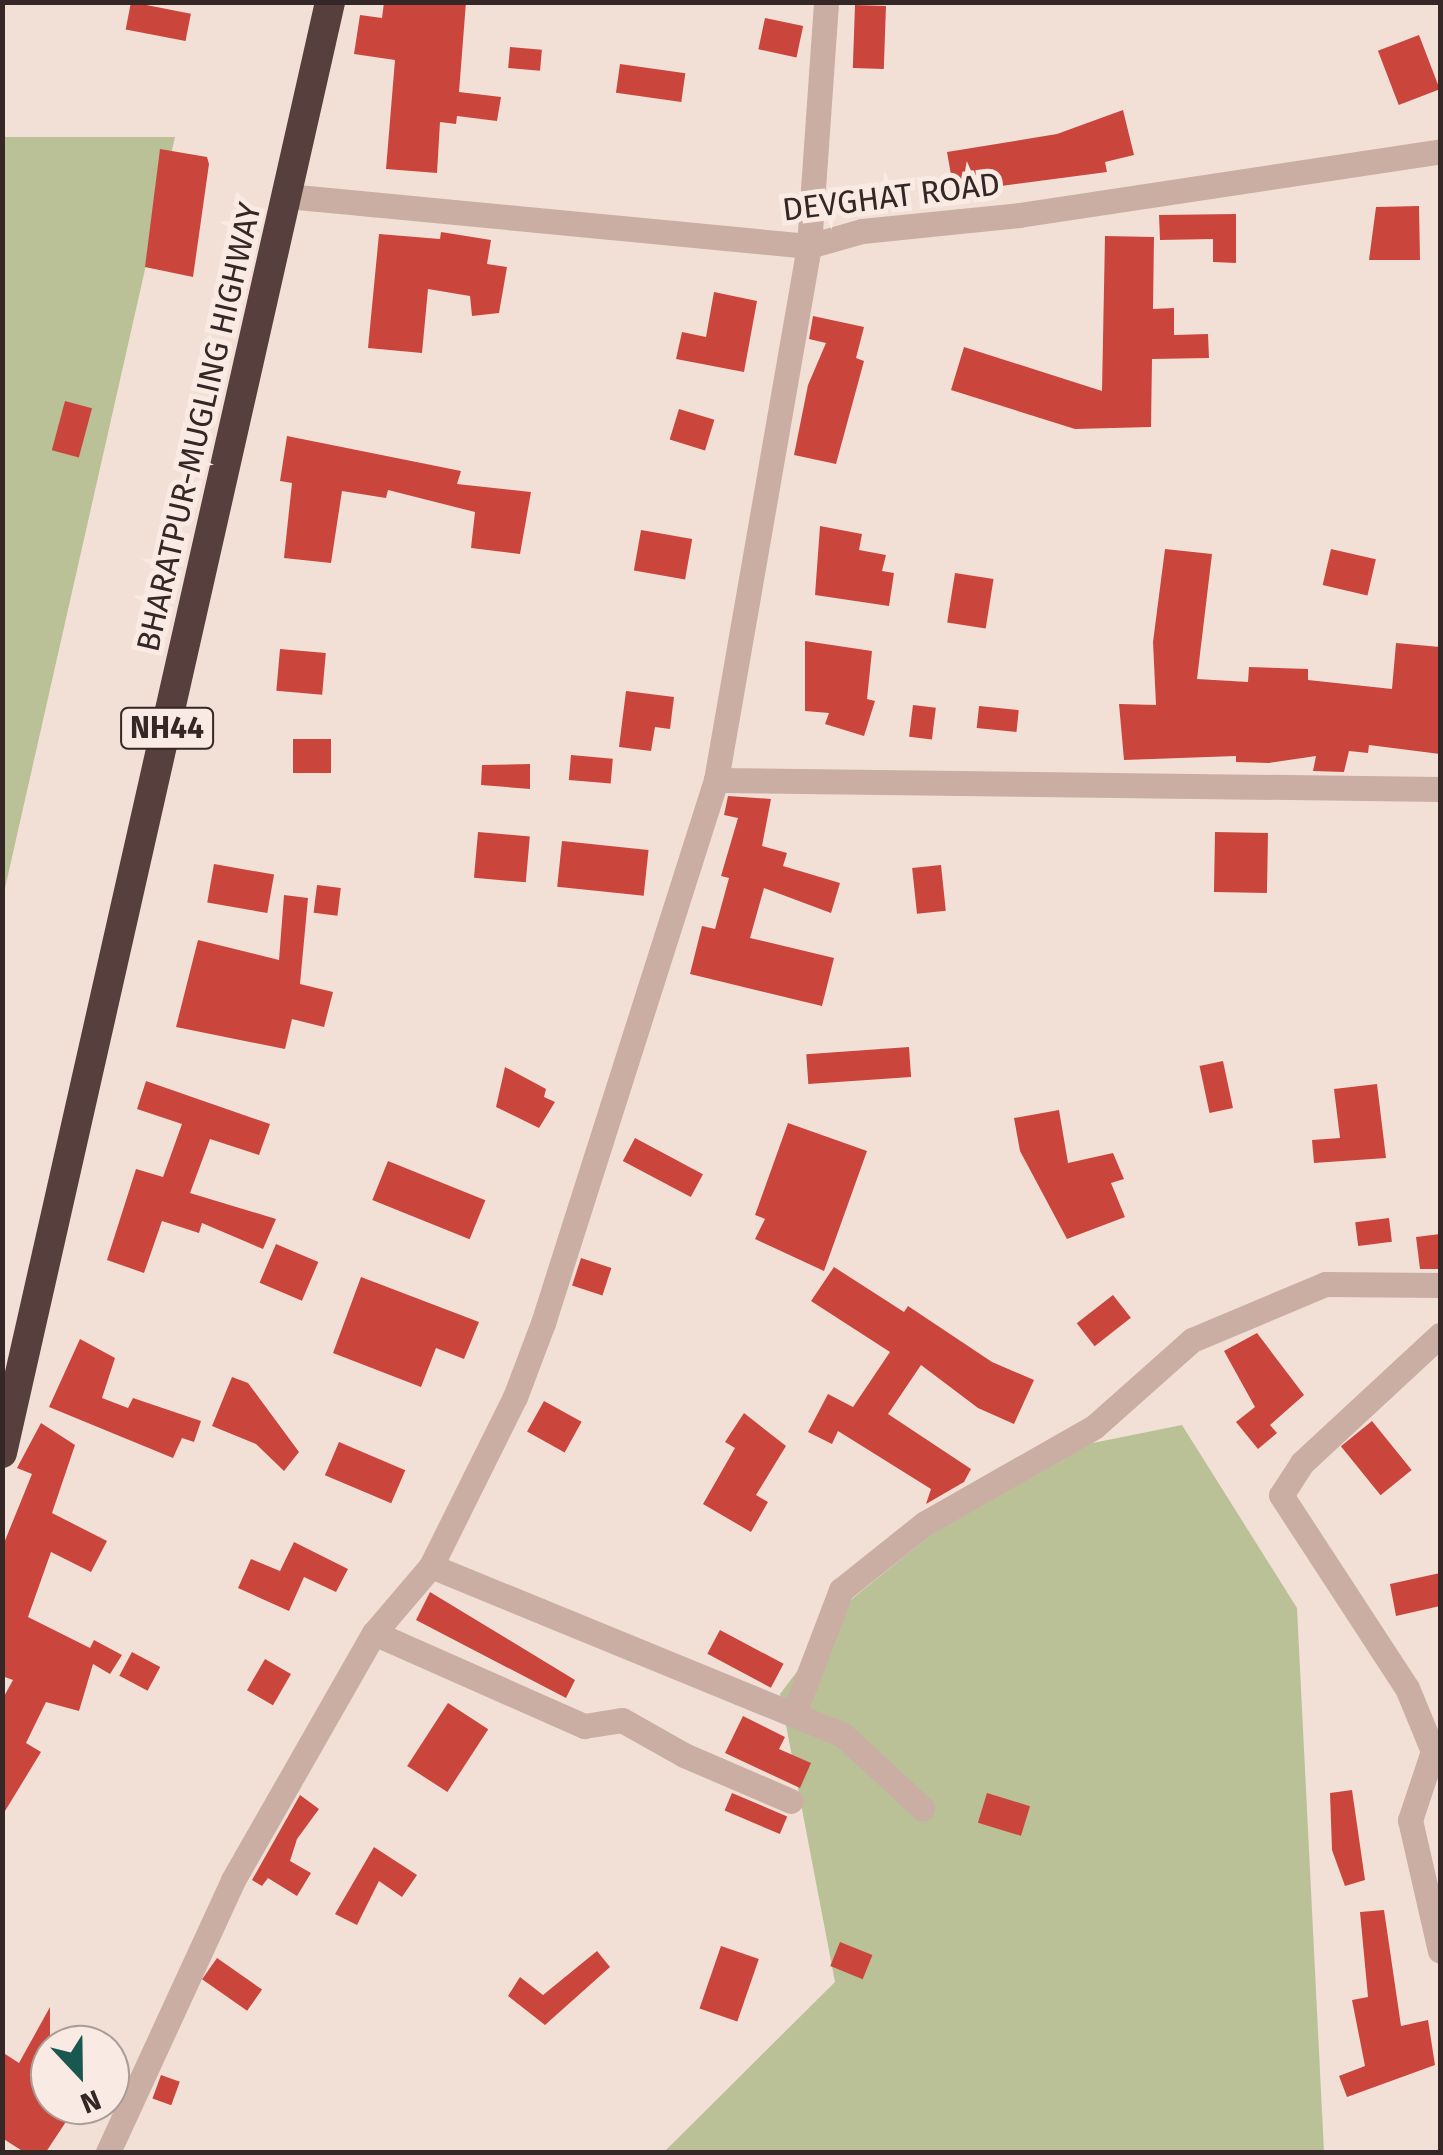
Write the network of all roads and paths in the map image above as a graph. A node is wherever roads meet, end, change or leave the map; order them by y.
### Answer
1 (330, 2) edge
2 (826, 2) edge
3 (1440, 151) edge
4 (287, 196) junction
5 (809, 246) junction
6 (716, 780) junction
7 (1440, 789) edge
8 (1440, 1285) edge
9 (1440, 1335) edge
10 (2, 1452) edge
11 (430, 1566) junction
12 (374, 1633) junction
13 (794, 1713) junction
14 (791, 1801) dead end
15 (922, 1808) dead end
16 (1440, 1951) edge
17 (108, 2152) edge

1 - 4 highway, BHARATPUR-MUGLING HIGHWAY / NH44
2 - 5 street
3 - 5 street, DEVGHAT ROAD
4 - 5 street, DEVGHAT ROAD
4 - 10 highway, BHARATPUR-MUGLING HIGHWAY / NH44
5 - 6 street
6 - 7 street
6 - 11 street
8 - 13 street
9 - 16 street
11 - 12 street
11 - 13 street
12 - 14 street
12 - 17 street
13 - 15 street

